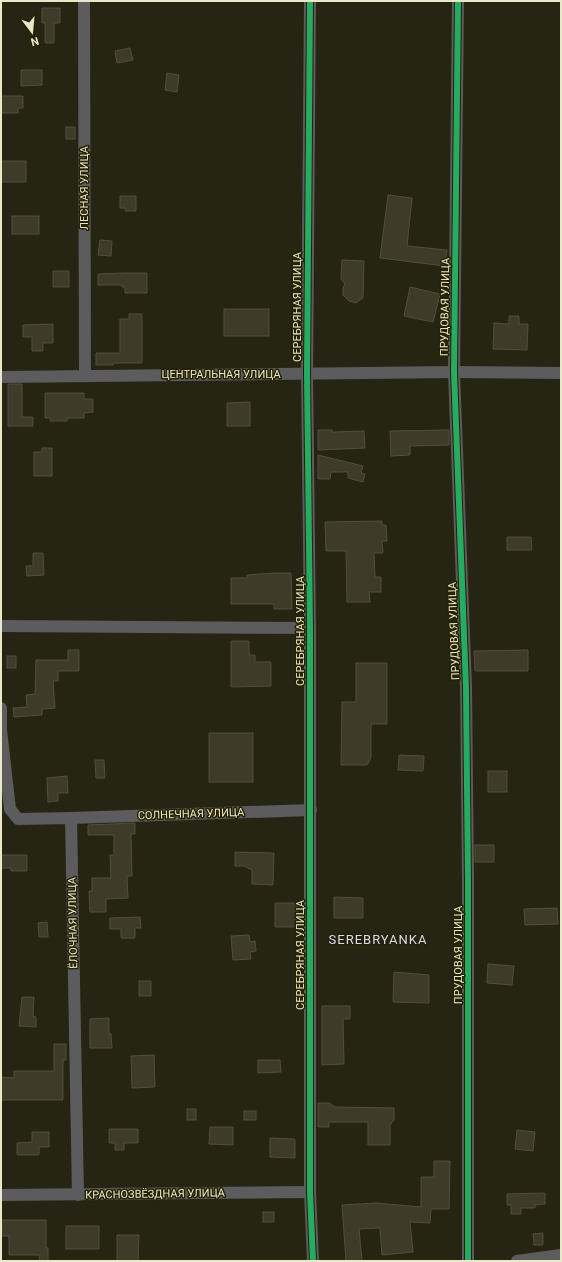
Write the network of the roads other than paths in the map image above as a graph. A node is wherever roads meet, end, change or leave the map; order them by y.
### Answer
1 (84, 1) edge
2 (310, 1) edge
3 (458, 1) edge
4 (454, 372) junction
5 (561, 373) edge
6 (307, 374) junction
7 (85, 375) junction
8 (1, 376) edge
9 (1, 626) edge
10 (310, 628) junction
11 (1, 708) edge
12 (1, 730) edge
13 (311, 810) junction
14 (71, 818) junction
15 (310, 1192) junction
16 (1, 1195) edge
17 (78, 1195) junction
18 (561, 1255) edge
19 (313, 1261) edge
20 (468, 1261) edge
21 (517, 1261) edge

1 - 7 street, ЛЕСНАЯ УЛИЦА
2 - 6 street, СЕРЕБРЯНАЯ УЛИЦА
3 - 4 street, ПРУДОВАЯ УЛИЦА
4 - 5 street, ЦЕНТРАЛЬНАЯ УЛИЦА
4 - 6 street, ЦЕНТРАЛЬНАЯ УЛИЦА
4 - 20 street, ПРУДОВАЯ УЛИЦА
6 - 7 street, ЦЕНТРАЛЬНАЯ УЛИЦА
6 - 10 street, СЕРЕБРЯНАЯ УЛИЦА
7 - 8 street, ЦЕНТРАЛЬНАЯ УЛИЦА
9 - 10 street
10 - 13 street, СЕРЕБРЯНАЯ УЛИЦА
11 - 12 street
12 - 14 street
13 - 14 street, СОЛНЕЧНАЯ УЛИЦА
13 - 15 street, СЕРЕБРЯНАЯ УЛИЦА
14 - 17 street, ЁЛОЧНАЯ УЛИЦА
15 - 17 street, КРАСНОЗВЁЗДНАЯ УЛИЦА
15 - 19 street, СЕРЕБРЯНАЯ УЛИЦА
16 - 17 street, КРАСНОЗВЁЗДНАЯ УЛИЦА
18 - 21 street

